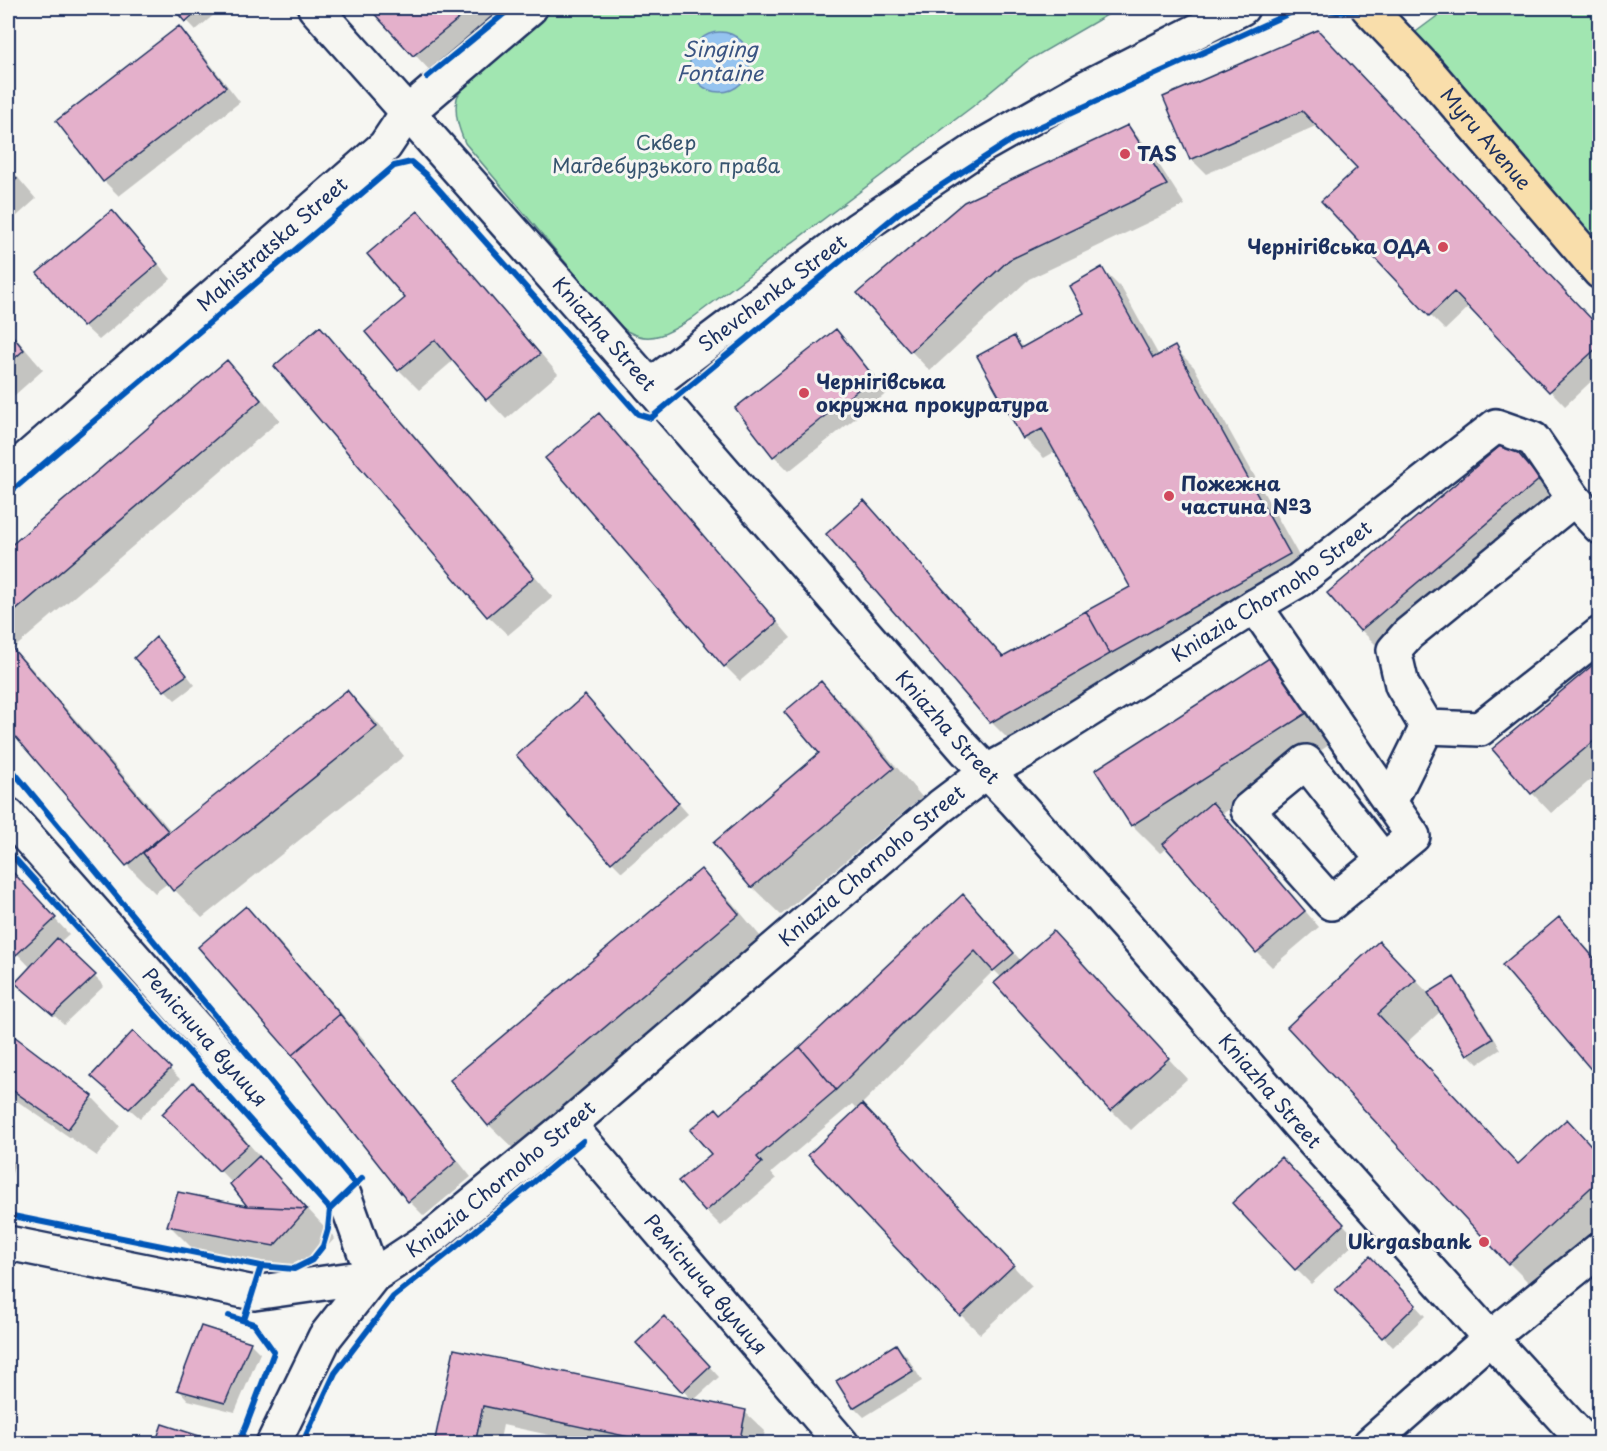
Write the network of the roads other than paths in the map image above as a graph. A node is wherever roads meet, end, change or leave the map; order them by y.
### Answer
1 (315, 8) edge
2 (530, 8) edge
3 (1242, 8) edge
4 (1368, 8) edge
5 (407, 112) junction
6 (1599, 272) edge
7 (650, 386) junction
8 (8, 476) edge
9 (1574, 499) junction
10 (1599, 527) edge
11 (1255, 606) junction
12 (1599, 634) edge
13 (1427, 727) junction
14 (987, 772) junction
15 (1390, 802) junction
16 (8, 815) edge
17 (1383, 860) dead end
18 (569, 1125) junction
19 (8, 1243) edge
20 (1599, 1249) edge
21 (373, 1275) junction
22 (1490, 1338) junction
23 (273, 1443) edge
24 (843, 1443) edge
25 (1370, 1443) edge
26 (1587, 1443) edge

1 - 5 street, Kniazha Street
2 - 5 street, Mahistratska Street
3 - 7 street, Shevchenka Street
4 - 6 main road, Myru Avenue
5 - 7 street, Kniazha Street
5 - 8 street, Mahistratska Street
7 - 14 street, Kniazha Street
9 - 10 street, Kniazia Chornoho Street
9 - 11 street, Kniazia Chornoho Street
9 - 13 street
11 - 14 street, Kniazia Chornoho Street
11 - 15 street
12 - 13 street
13 - 15 street
14 - 18 street, Kniazia Chornoho Street
14 - 22 street, Kniazha Street
15 - 17 street
16 - 21 street, Реміснича вулиця
18 - 21 street, Kniazia Chornoho Street
18 - 24 street, Реміснича вулиця
19 - 21 street
20 - 22 street
21 - 23 street, Kniazia Chornoho Street
22 - 25 street
22 - 26 street, Kniazha Street

